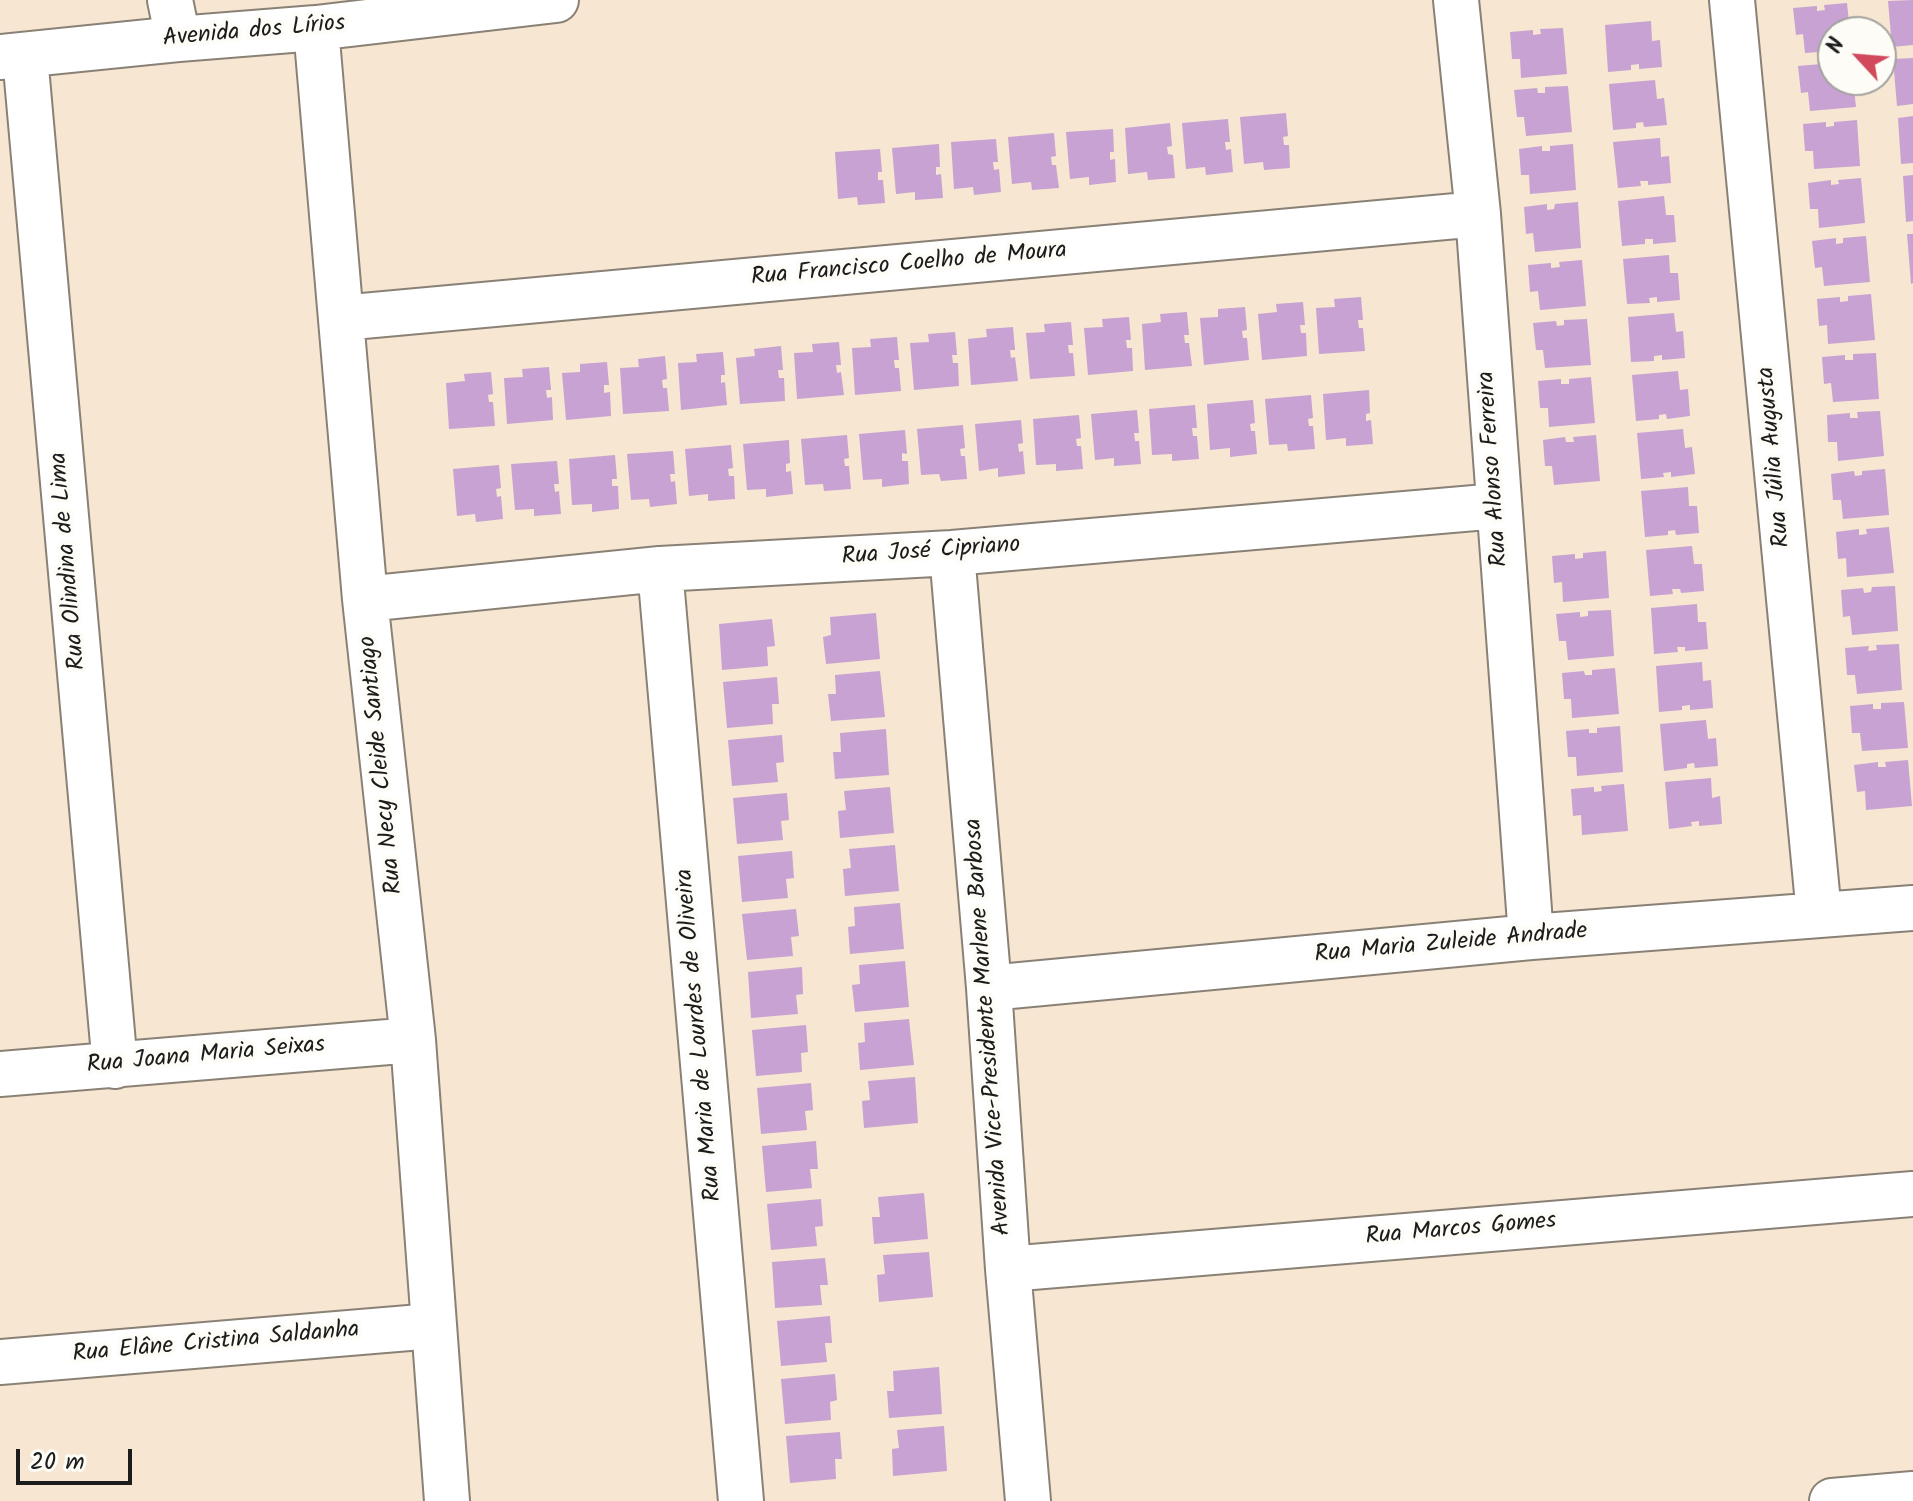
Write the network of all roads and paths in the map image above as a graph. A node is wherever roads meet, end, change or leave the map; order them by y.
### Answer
1 (556, 0) edge
2 (1456, 0) edge
3 (1732, 0) edge
4 (174, 19) edge
5 (316, 28) junction
6 (12, 56) edge
7 (1478, 214) junction
8 (341, 318) junction
9 (1498, 506) junction
10 (952, 553) junction
11 (660, 569) junction
12 (365, 599) junction
13 (1913, 908) edge
14 (1819, 914) junction
15 (1531, 937) junction
16 (989, 988) junction
17 (413, 1040) junction
18 (115, 1066) junction
19 (0, 1074) edge
20 (1913, 1194) edge
21 (1008, 1269) junction
22 (433, 1326) junction
23 (0, 1362) edge
24 (1913, 1494) edge
25 (447, 1501) edge
26 (741, 1501) edge
27 (1028, 1501) edge
28 (1832, 1501) edge

1 - 5 street, Avenida dos Lírios
2 - 7 street, Rua Alonso Ferreira
3 - 14 street, Rua Júlia Augusta
4 - 5 street, Avenida dos Lírios
4 - 6 street, Avenida dos Lírios
5 - 8 street, Rua Necy Cleide Santiago
6 - 18 street, Rua Olindina de Lima
7 - 8 street, Rua Francisco Coelho de Moura
7 - 9 street, Rua Alonso Ferreira
8 - 12 street, Rua Necy Cleide Santiago
9 - 10 street, Rua José Cipriano
9 - 15 street, Rua Alonso Ferreira
10 - 11 street, Rua José Cipriano
10 - 16 street, Avenida Vice-Presidente Marlene Barbosa
11 - 12 street, Rua José Cipriano
11 - 26 street, Rua Maria de Lourdes de Oliveira
12 - 17 street, Rua Necy Cleide Santiago
13 - 14 street, Rua Maria Zuleide Andrade
14 - 15 street, Rua Maria Zuleide Andrade
15 - 16 street, Rua Maria Zuleide Andrade
16 - 21 street, Avenida Vice-Presidente Marlene Barbosa
17 - 18 street, Rua Joana Maria Seixas
17 - 22 street, Rua Necy Cleide Santiago
18 - 19 street, Rua Joana Maria Seixas
20 - 21 street, Rua Marcos Gomes
21 - 27 street, Avenida Vice-Presidente Marlene Barbosa
22 - 23 street, Rua Elâne Cristina Saldanha
22 - 25 street, Rua Necy Cleide Santiago
24 - 28 street

